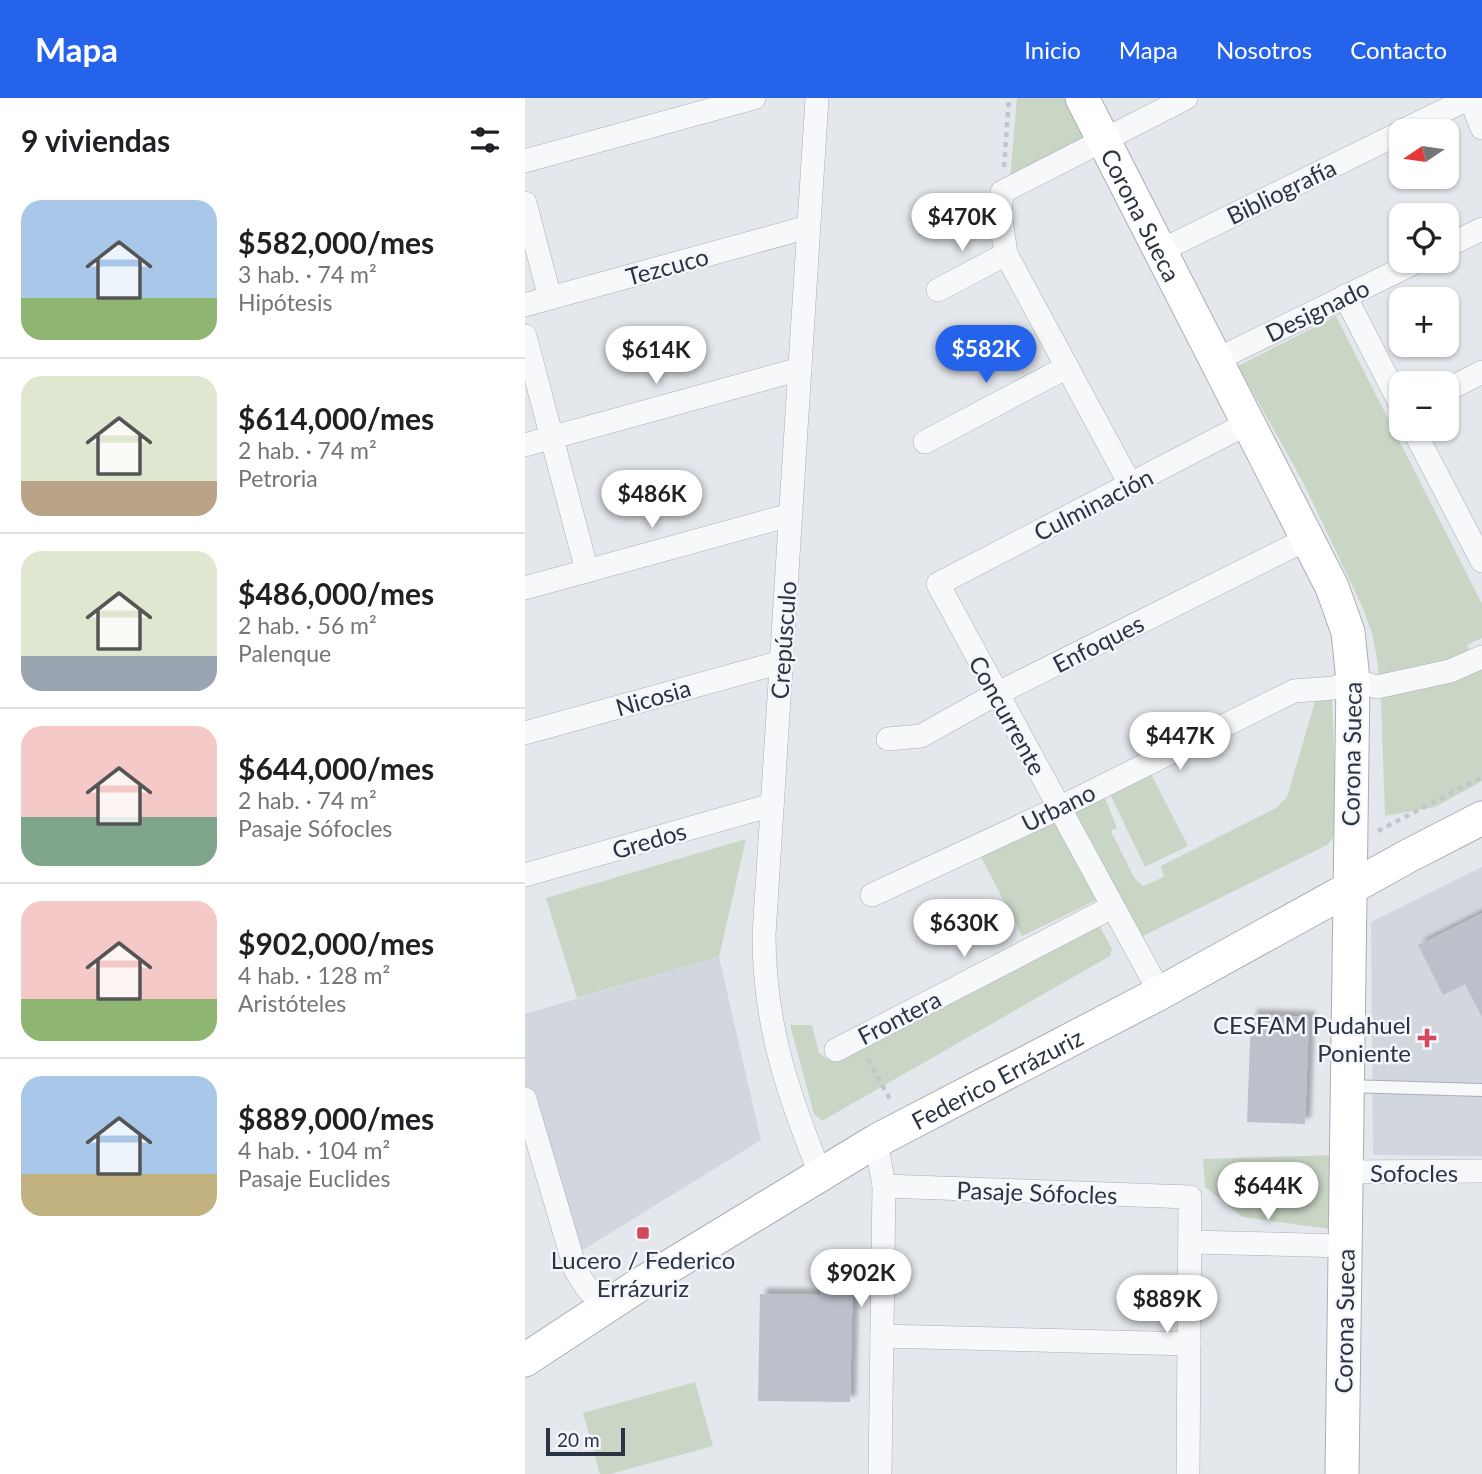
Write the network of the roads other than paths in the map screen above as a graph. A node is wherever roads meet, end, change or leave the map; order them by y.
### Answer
1 (754, 98) edge
2 (817, 98) edge
3 (1082, 98) edge
4 (1186, 98) edge
5 (1470, 98) edge
6 (1427, 119) edge
7 (1482, 128) edge
8 (1389, 137) edge
9 (1102, 140) junction
10 (525, 161) edge
11 (525, 203) edge
12 (808, 227) junction
13 (1482, 229) edge
14 (1459, 240) edge
15 (1160, 251) junction
16 (1006, 254) junction
17 (1393, 273) edge
18 (938, 290) dead end
19 (1345, 296) junction
20 (550, 298) junction
21 (525, 305) edge
22 (525, 336) edge
23 (1216, 360) junction
24 (1067, 367) junction
25 (800, 369) junction
26 (1482, 372) edge
27 (1389, 382) edge
28 (1459, 384) edge
29 (1248, 423) junction
30 (552, 438) junction
31 (1421, 441) edge
32 (925, 442) dead end
33 (525, 446) edge
34 (1130, 484) junction
35 (790, 515) junction
36 (1473, 522) edge
37 (1307, 539) junction
38 (1482, 561) edge
39 (587, 570) junction
40 (938, 584) joint
41 (525, 588) edge
42 (1482, 657) edge
43 (781, 662) junction
44 (1353, 680) junction
45 (996, 694) junction
46 (525, 733) edge
47 (888, 739) dead end
48 (772, 804) junction
49 (1059, 808) junction
50 (1482, 818) edge
51 (525, 875) edge
52 (1349, 888) junction
53 (872, 895) dead end
54 (1112, 907) junction
55 (1160, 993) junction
56 (836, 1050) dead end
57 (1347, 1086) junction
58 (1482, 1090) edge
59 (525, 1099) edge
60 (890, 1133) junction
61 (1482, 1171) edge
62 (1346, 1172) junction
63 (820, 1173) junction
64 (884, 1186) junction
65 (1190, 1242) junction
66 (1345, 1246) junction
67 (605, 1307) junction
68 (882, 1336) junction
69 (1189, 1344) junction
70 (525, 1360) edge
71 (880, 1474) edge
72 (1188, 1474) edge
73 (1342, 1474) edge

1 - 10 street
2 - 12 street, Crepúsculo
3 - 9 street, Corona Sueca
4 - 9 street
5 - 6 street, Bibliografía
5 - 7 street
8 - 15 street, Bibliografía
9 - 15 street, Corona Sueca
9 - 16 street
11 - 20 street
12 - 20 street, Tezcuco
12 - 25 street, Crepúsculo
13 - 14 street
15 - 23 street, Corona Sueca
16 - 18 street
16 - 24 street
17 - 19 street, Designado
19 - 23 street, Designado
19 - 27 street
20 - 21 street, Tezcuco
22 - 30 street
23 - 29 street, Corona Sueca
24 - 32 street
24 - 34 street
25 - 30 street
25 - 35 street, Crepúsculo
26 - 28 street
29 - 34 street, Culminación
29 - 37 street, Corona Sueca
30 - 33 street
30 - 39 street
31 - 36 street
34 - 40 street, Culminación
35 - 39 street
35 - 43 street, Crepúsculo
36 - 38 street
37 - 44 street, Corona Sueca
37 - 45 street, Enfoques
39 - 41 street
40 - 45 street, Concurrente
42 - 44 street, Urbano
43 - 46 street, Nicosia
43 - 48 street, Crepúsculo
44 - 49 street, Urbano
44 - 52 street, Corona Sueca
45 - 47 street, Enfoques
45 - 49 street, Concurrente
48 - 51 street, Gredos
48 - 63 street, Crepúsculo
49 - 53 street, Urbano
49 - 54 street, Concurrente
50 - 52 street, Federico Errázuriz
52 - 55 street, Federico Errázuriz
52 - 57 street, Corona Sueca
54 - 55 street, Concurrente
54 - 56 street, Frontera
55 - 60 street, Federico Errázuriz
57 - 58 lane
57 - 62 street, Corona Sueca
59 - 67 street
60 - 63 street, Federico Errázuriz
60 - 64 street
61 - 62 street, Sofocles
62 - 66 street, Corona Sueca
63 - 67 street, Federico Errázuriz
64 - 65 street, Pasaje Sófocles
64 - 68 street
65 - 66 street
65 - 69 street
66 - 73 street, Corona Sueca
67 - 70 street, Federico Errázuriz
68 - 69 street
68 - 71 street
69 - 72 street

